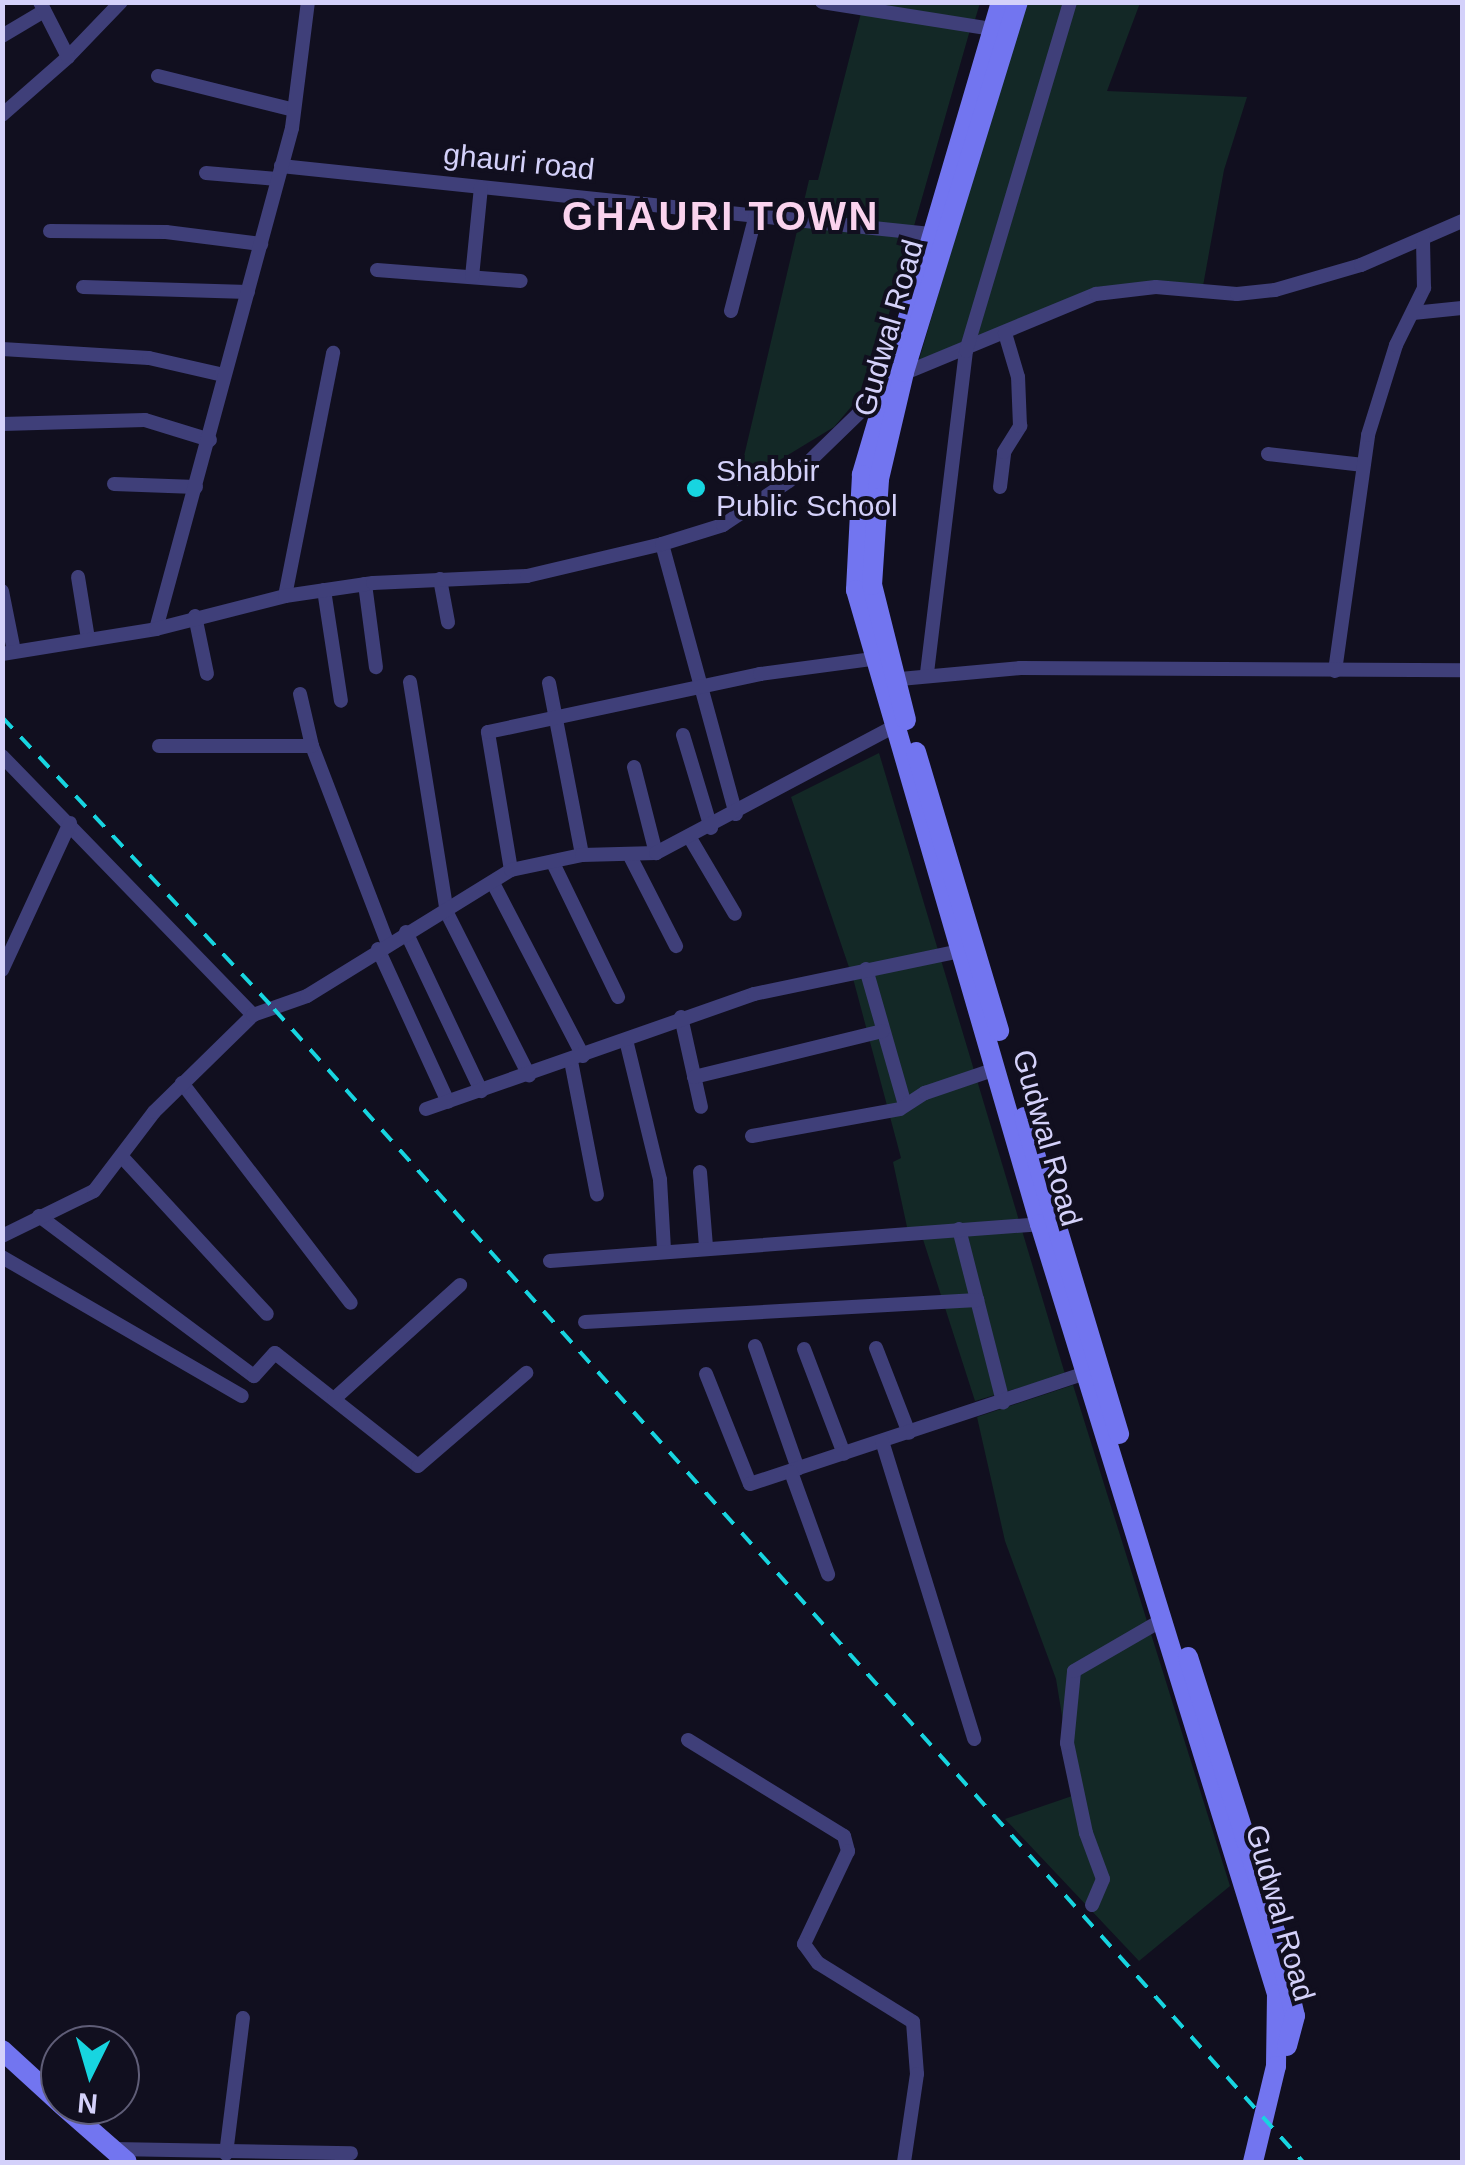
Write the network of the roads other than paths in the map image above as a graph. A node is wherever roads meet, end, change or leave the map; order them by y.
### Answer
1 (121, 2) edge
2 (308, 2) edge
3 (822, 2) edge
4 (1001, 2) edge
5 (1018, 2) edge
6 (1070, 2) edge
7 (42, 7) edge
8 (993, 29) junction
9 (2, 36) edge
10 (68, 58) junction
11 (158, 76) dead end
12 (294, 110) junction
13 (2, 114) edge
14 (206, 173) dead end
15 (279, 173) junction
16 (481, 187) junction
17 (756, 214) junction
18 (1462, 221) edge
19 (50, 230) dead end
20 (930, 234) junction
21 (1423, 239) junction
22 (261, 244) junction
23 (377, 270) dead end
24 (472, 277) junction
25 (521, 281) dead end
26 (82, 287) dead end
27 (248, 292) junction
28 (1462, 308) edge
29 (731, 311) dead end
30 (1414, 312) junction
31 (1005, 332) junction
32 (2, 348) edge
33 (966, 351) junction
34 (334, 354) dead end
35 (224, 374) junction
36 (895, 377) junction
37 (2, 424) edge
38 (210, 440) junction
39 (1268, 454) dead end
40 (1363, 465) junction
41 (114, 484) dead end
42 (196, 487) junction
43 (1000, 487) dead end
44 (662, 544) junction
45 (78, 577) dead end
46 (440, 579) junction
47 (365, 584) junction
48 (324, 590) junction
49 (2, 591) edge
50 (284, 596) junction
51 (195, 616) junction
52 (448, 622) dead end
53 (156, 629) junction
54 (88, 639) junction
55 (8, 653) edge
56 (873, 658) junction
57 (376, 667) dead end
58 (1462, 670) edge
59 (1335, 671) junction
60 (927, 673) junction
61 (206, 674) dead end
62 (886, 681) junction
63 (410, 682) dead end
64 (549, 683) dead end
65 (701, 686) junction
66 (300, 694) dead end
67 (340, 701) dead end
68 (556, 722) junction
69 (896, 725) junction
70 (684, 735) dead end
71 (159, 746) dead end
72 (312, 746) junction
73 (2, 756) edge
74 (634, 767) dead end
75 (736, 814) junction
76 (70, 823) junction
77 (712, 828) junction
78 (690, 838) junction
79 (656, 853) junction
80 (582, 855) junction
81 (631, 858) junction
82 (553, 863) junction
83 (511, 870) junction
84 (493, 883) junction
85 (448, 913) junction
86 (734, 914) dead end
87 (406, 932) junction
88 (676, 946) dead end
89 (383, 947) junction
90 (960, 950) junction
91 (866, 969) junction
92 (2, 970) edge
93 (618, 996) dead end
94 (253, 1015) junction
95 (681, 1017) junction
96 (882, 1031) junction
97 (626, 1040) junction
98 (577, 1058) junction
99 (996, 1069) junction
100 (529, 1075) junction
101 (694, 1077) junction
102 (182, 1082) junction
103 (480, 1091) junction
104 (448, 1102) junction
105 (906, 1105) junction
106 (701, 1107) dead end
107 (426, 1109) dead end
108 (752, 1136) dead end
109 (123, 1158) junction
110 (700, 1172) dead end
111 (597, 1195) dead end
112 (39, 1216) junction
113 (1040, 1224) junction
114 (959, 1229) junction
115 (2, 1236) edge
116 (706, 1248) junction
117 (664, 1249) junction
118 (2, 1257) edge
119 (550, 1261) dead end
120 (460, 1285) dead end
121 (978, 1300) junction
122 (351, 1302) dead end
123 (267, 1314) dead end
124 (585, 1322) dead end
125 (755, 1346) dead end
126 (804, 1348) dead end
127 (876, 1348) dead end
128 (526, 1373) dead end
129 (1085, 1373) junction
130 (706, 1374) dead end
131 (242, 1396) dead end
132 (334, 1399) junction
133 (1004, 1402) junction
134 (909, 1433) junction
135 (882, 1442) junction
136 (844, 1454) junction
137 (794, 1470) junction
138 (828, 1574) dead end
139 (1162, 1620) junction
140 (974, 1739) dead end
141 (688, 1740) dead end
142 (1092, 1906) dead end
143 (244, 2018) dead end
144 (2, 2050) edge
145 (1276, 2066) junction
146 (40, 2085) edge
147 (84, 2125) edge
148 (351, 2153) dead end
149 (226, 2154) junction
150 (119, 2156) edge
151 (904, 2162) edge
152 (1253, 2162) edge

1 - 10 street
2 - 12 street
3 - 8 street
4 - 8 main road, Gudwal Road
5 - 36 main road, Gudwal Road
6 - 33 street
7 - 9 street
7 - 10 street
8 - 20 main road, Gudwal Road
10 - 13 street
11 - 12 street
12 - 15 street
14 - 15 street, ghauri road
15 - 16 street, ghauri road
15 - 22 street
16 - 17 street, ghauri road
16 - 24 street
17 - 20 street, ghauri road
17 - 29 street
18 - 21 street
19 - 22 street
20 - 36 main road, Gudwal Road
21 - 30 street
21 - 31 street
22 - 27 street
23 - 24 street
24 - 25 street
26 - 27 street
27 - 35 street
28 - 30 street
30 - 40 street
31 - 33 street
31 - 43 street
32 - 35 street
33 - 36 street
33 - 60 street
34 - 50 street
35 - 38 street
36 - 44 street
36 - 56 main road, Gudwal Road
36 - 62 main road, Gudwal Road
37 - 38 street
38 - 42 street
39 - 40 street
40 - 59 street
41 - 42 street
42 - 53 street
44 - 46 street
44 - 65 street
45 - 54 street
46 - 47 street
46 - 52 street
47 - 48 street
47 - 57 street
48 - 50 street
48 - 67 street
49 - 55 street
50 - 51 street
51 - 53 street
51 - 61 street
53 - 54 street
54 - 55 street
56 - 62 main road, Gudwal Road
56 - 65 street
58 - 59 street
59 - 60 street
60 - 62 street
62 - 69 main road, Gudwal Road
62 - 145 main road, Gudwal Road
63 - 85 street
64 - 68 street
65 - 68 street
65 - 75 street
66 - 72 street
68 - 80 street
68 - 83 street
69 - 75 street
69 - 90 main road, Gudwal Road
70 - 77 street
71 - 72 street
72 - 89 street
73 - 76 street
74 - 79 street
75 - 77 street
76 - 92 street
76 - 94 street
77 - 78 street
78 - 79 street
78 - 86 street
79 - 81 street
80 - 81 street
80 - 82 street
81 - 88 street
82 - 83 street
82 - 93 street
83 - 84 street
84 - 85 street
84 - 98 street
85 - 87 street
85 - 100 street
87 - 89 street
87 - 103 street
89 - 94 street
89 - 104 street
90 - 91 street
90 - 99 main road, Gudwal Road
91 - 95 street
91 - 96 street
94 - 102 street
95 - 97 street
95 - 101 street
96 - 101 street
96 - 105 street
97 - 98 street
97 - 117 street
98 - 100 street
98 - 111 street
99 - 105 street
99 - 113 main road, Gudwal Road
100 - 103 street
101 - 106 street
102 - 109 street
102 - 122 street
103 - 104 street
104 - 107 street
105 - 108 street
109 - 112 street
109 - 123 street
110 - 116 street
112 - 115 street
112 - 132 street
113 - 114 street
113 - 129 main road, Gudwal Road
114 - 116 street
114 - 121 street
116 - 117 street
117 - 119 street
118 - 131 street
120 - 132 street
121 - 124 street
121 - 133 street
125 - 137 street
126 - 136 street
127 - 134 street
128 - 132 street
129 - 133 street
129 - 139 main road, Gudwal Road
130 - 137 street
133 - 134 street
134 - 135 street
135 - 136 street
135 - 140 street
136 - 137 street
137 - 138 street
139 - 142 street
139 - 145 main road, Gudwal Road
141 - 151 street
143 - 149 street
144 - 146 main road
145 - 152 main road
147 - 150 main road
148 - 149 street
149 - 150 street

